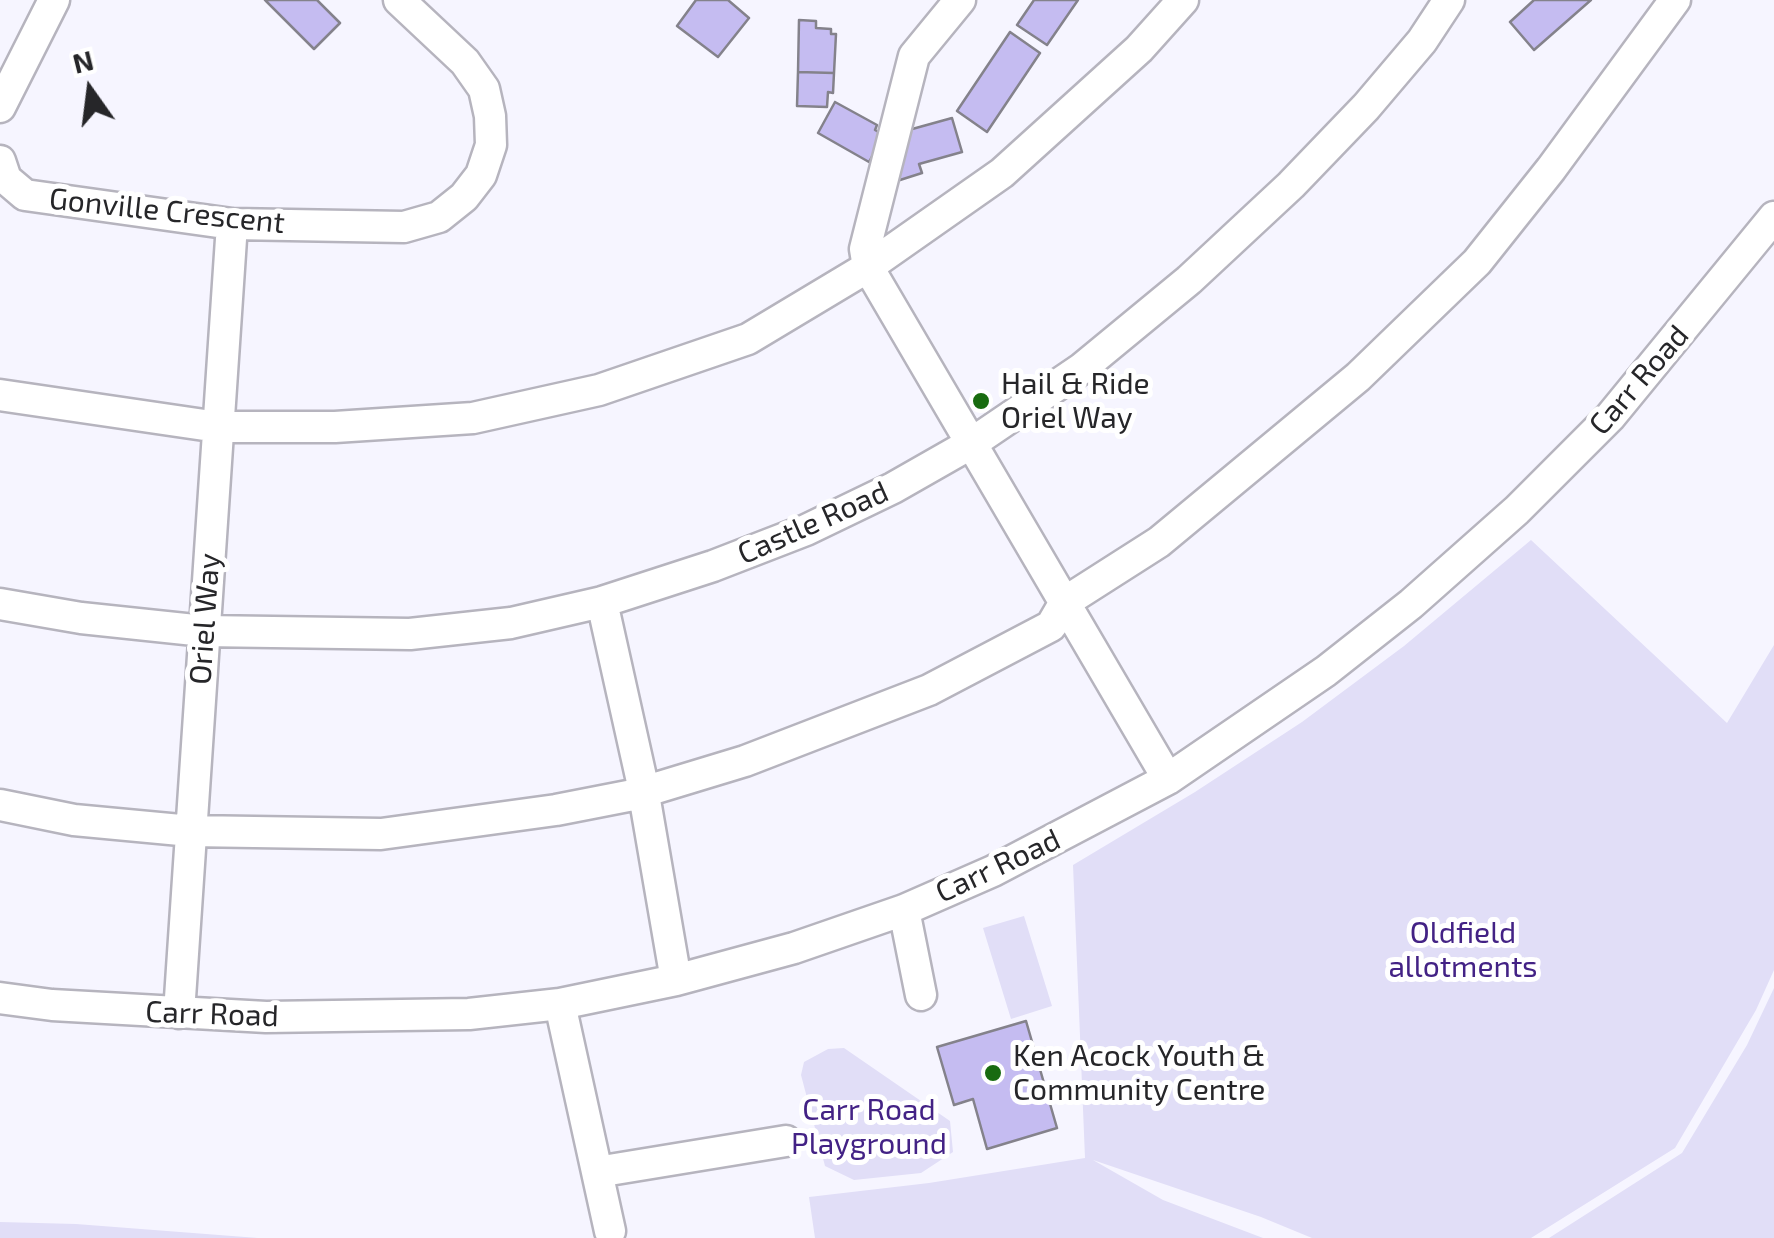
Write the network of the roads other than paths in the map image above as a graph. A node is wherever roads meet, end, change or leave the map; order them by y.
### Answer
1 (54, 0) edge
2 (399, 0) edge
3 (960, 0) edge
4 (1183, 0) edge
5 (1448, 0) edge
6 (1675, 0) edge
7 (0, 107) edge
8 (0, 161) edge
9 (1774, 217) edge
10 (232, 224) junction
11 (868, 267) junction
12 (0, 395) edge
13 (218, 427) junction
14 (972, 443) junction
15 (602, 602) junction
16 (1066, 602) junction
17 (0, 604) edge
18 (204, 631) junction
19 (1168, 779) junction
20 (644, 792) junction
21 (0, 805) edge
22 (191, 831) junction
23 (904, 910) junction
24 (676, 980) junction
25 (921, 995) dead end
26 (0, 998) edge
27 (560, 1004) junction
28 (179, 1014) junction
29 (786, 1141) dead end
30 (597, 1172) junction
31 (610, 1231) dead end

1 - 7 street
2 - 10 street, Gonville Crescent
3 - 11 street
4 - 11 street
5 - 14 street, Castle Road
6 - 16 street
8 - 10 street, Gonville Crescent
9 - 19 street, Carr Road
10 - 13 street, Oriel Way
11 - 13 street
11 - 14 street
12 - 13 street
13 - 18 street, Oriel Way
14 - 15 street, Castle Road
14 - 16 street
15 - 18 street, Castle Road
15 - 20 street
16 - 19 street
16 - 20 street
17 - 18 street, Castle Road
18 - 22 street, Oriel Way
19 - 23 street, Carr Road
20 - 22 street
20 - 24 street
21 - 22 street
22 - 28 street, Oriel Way
23 - 24 street, Carr Road
23 - 25 street
24 - 27 street, Carr Road
26 - 28 street, Carr Road
27 - 28 street, Carr Road
27 - 30 street
29 - 30 street
30 - 31 street

